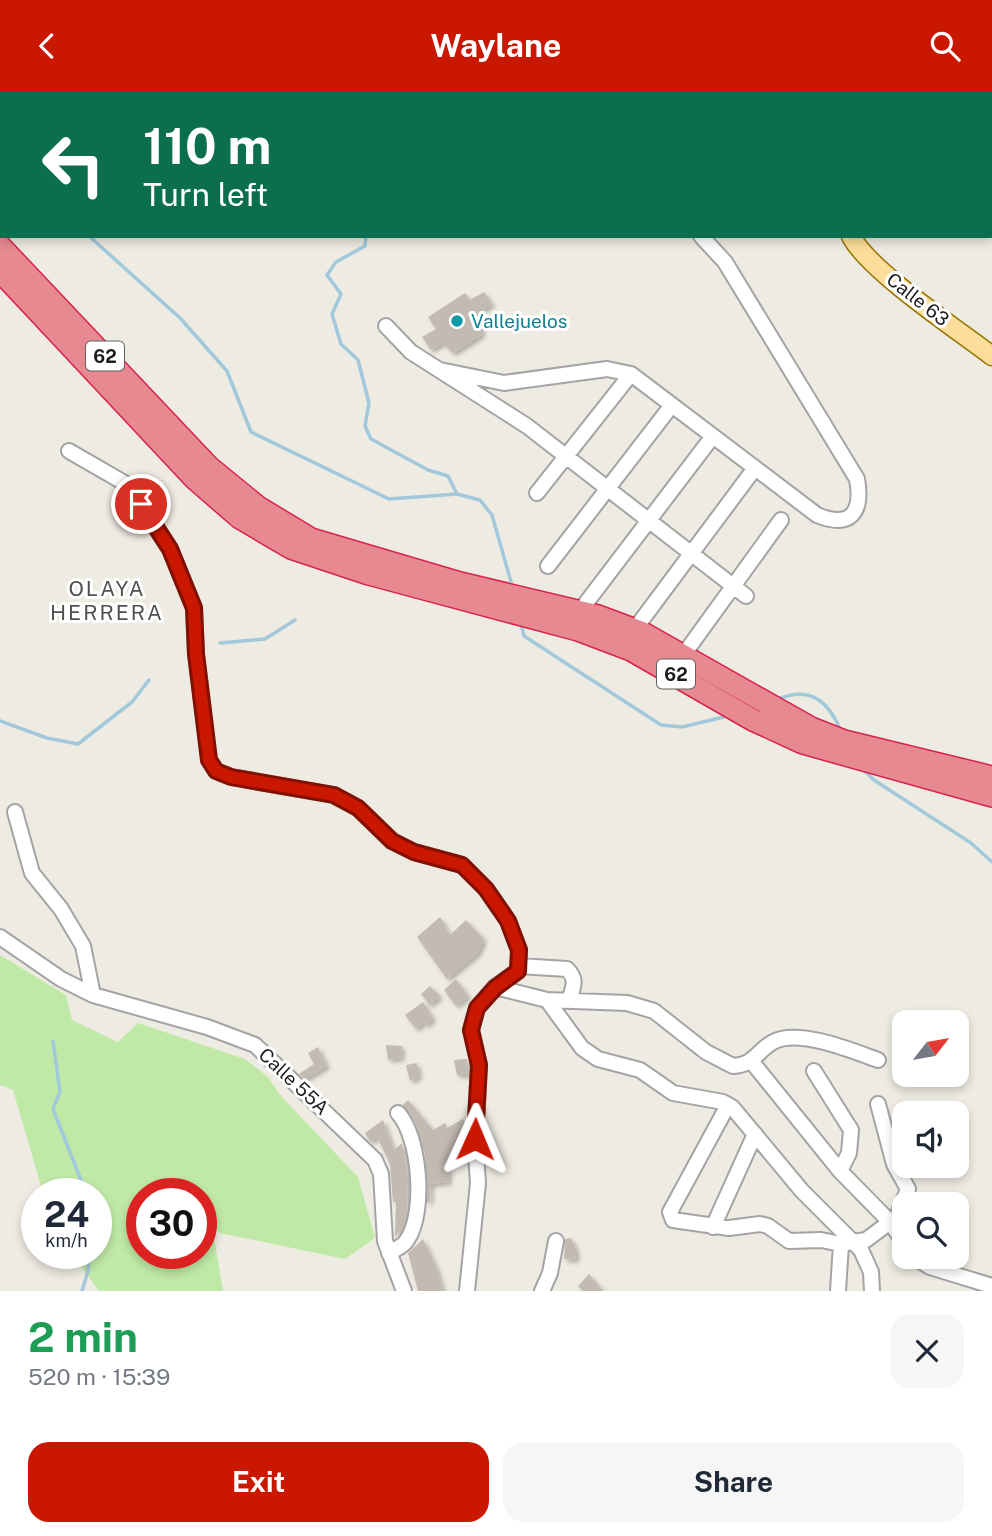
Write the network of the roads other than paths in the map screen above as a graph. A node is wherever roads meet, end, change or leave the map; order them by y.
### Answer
1 (703, 238) edge
2 (852, 238) edge
3 (0, 246) edge
4 (0, 271) edge
5 (386, 325) dead end
6 (992, 356) edge
7 (440, 370) junction
8 (631, 375) junction
9 (672, 405) junction
10 (713, 436) junction
11 (69, 451) dead end
12 (565, 457) junction
13 (755, 468) junction
14 (606, 490) junction
15 (537, 493) dead end
16 (781, 520) dead end
17 (648, 522) junction
18 (690, 554) junction
19 (548, 566) dead end
20 (732, 585) junction
21 (457, 589) junction
22 (746, 596) dead end
23 (586, 603) dead end
24 (638, 625) dead end
25 (687, 650) dead end
26 (892, 761) junction
27 (992, 777) edge
28 (992, 796) edge
29 (15, 812) dead end
30 (0, 937) edge
31 (519, 966) junction
32 (495, 988) junction
33 (93, 995) junction
34 (547, 1000) junction
35 (569, 1001) junction
36 (878, 1060) dead end
37 (752, 1062) junction
38 (814, 1071) dead end
39 (878, 1104) dead end
40 (728, 1105) junction
41 (397, 1113) dead end
42 (755, 1134) junction
43 (840, 1171) junction
44 (890, 1222) junction
45 (892, 1225) edge
46 (713, 1227) junction
47 (556, 1241) dead end
48 (846, 1244) junction
49 (389, 1253) junction
50 (937, 1269) edge
51 (992, 1286) edge
52 (404, 1291) edge
53 (467, 1291) edge
54 (541, 1291) edge
55 (838, 1291) edge
56 (872, 1291) edge

1 - 13 street
2 - 6 main road, Calle 63
3 - 21 highway, 62
4 - 21 highway, 62
5 - 7 street
7 - 8 street
7 - 12 street
8 - 9 street
8 - 12 street
9 - 10 street
9 - 14 street
10 - 13 street
10 - 17 street
11 - 31 street
12 - 14 street
12 - 15 street
13 - 18 street
14 - 17 street
14 - 19 street
16 - 20 street
17 - 18 street
17 - 23 street
18 - 20 street
18 - 24 street
20 - 22 street
20 - 25 street
21 - 26 highway, 62
26 - 27 highway, 62
26 - 28 highway, 62
29 - 33 street
30 - 33 street, Calle 55A
31 - 32 street
31 - 35 street
32 - 34 street
32 - 53 street
33 - 49 street, Calle 55A
34 - 35 street
34 - 40 street
35 - 37 street
36 - 37 street
37 - 43 street
38 - 43 street
39 - 44 street
40 - 42 street
40 - 46 street
41 - 49 street
42 - 46 street
42 - 48 street
43 - 44 street
44 - 45 street
44 - 48 street
46 - 48 street
47 - 54 street
48 - 55 street
48 - 56 street
49 - 52 street, Calle 55A
50 - 51 street

